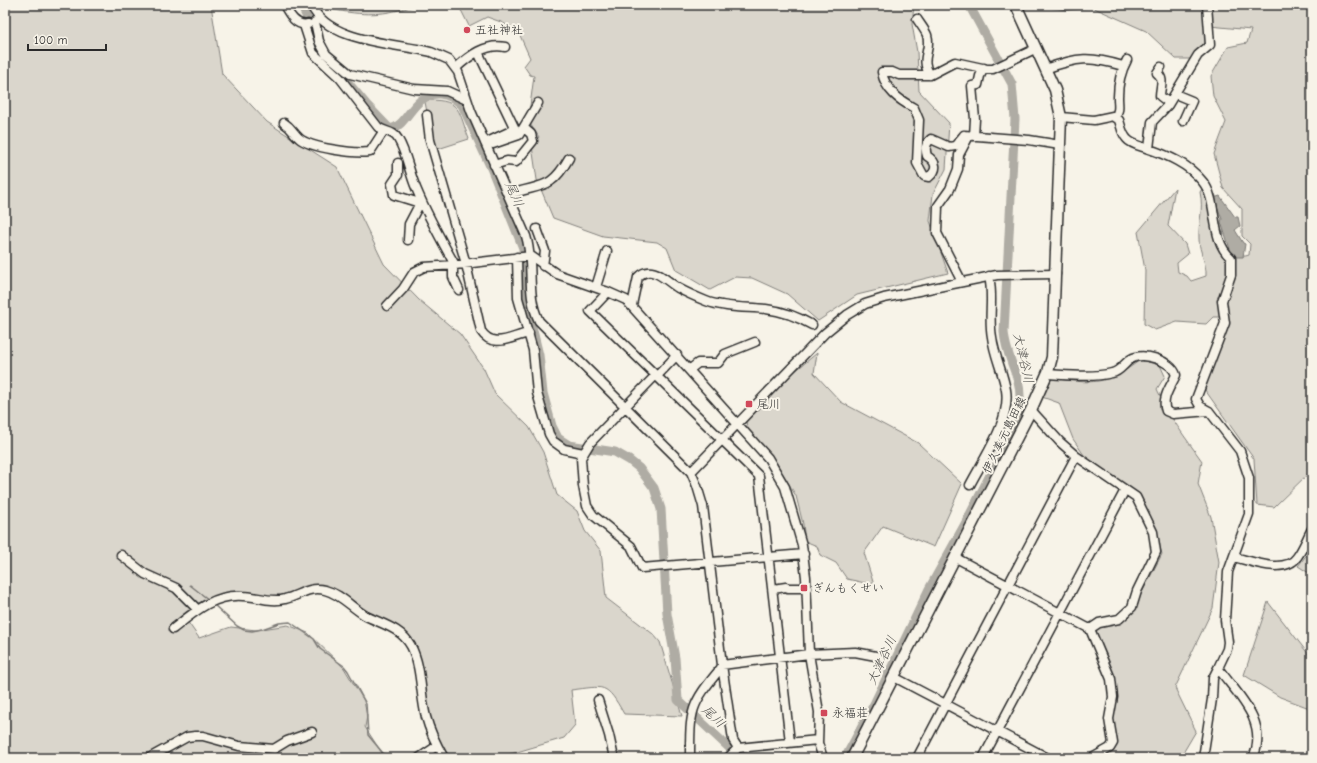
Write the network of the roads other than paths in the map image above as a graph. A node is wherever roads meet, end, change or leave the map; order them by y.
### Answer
1 (284, 5) edge
2 (311, 5) edge
3 (1016, 5) edge
4 (1207, 5) edge
5 (917, 19) dead end
6 (311, 22) junction
7 (505, 47) dead end
8 (1035, 49) junction
9 (478, 52) junction
10 (1161, 67) dead end
11 (456, 68) junction
12 (984, 68) junction
13 (1045, 69) junction
14 (930, 75) junction
15 (1175, 94) junction
16 (466, 100) junction
17 (538, 103) dead end
18 (1169, 103) junction
19 (428, 115) dead end
20 (1061, 117) junction
21 (1115, 118) junction
22 (1183, 121) dead end
23 (284, 123) dead end
24 (524, 128) junction
25 (384, 132) junction
26 (967, 135) junction
27 (486, 145) junction
28 (1060, 145) junction
29 (1149, 149) junction
30 (569, 158) dead end
31 (398, 163) dead end
32 (494, 165) junction
33 (508, 195) junction
34 (421, 204) junction
35 (537, 229) dead end
36 (408, 240) dead end
37 (607, 251) dead end
38 (524, 257) junction
39 (466, 264) junction
40 (454, 266) junction
41 (543, 266) junction
42 (1056, 274) junction
43 (993, 276) junction
44 (962, 282) junction
45 (596, 287) junction
46 (459, 290) dead end
47 (608, 292) junction
48 (632, 305) junction
49 (387, 306) dead end
50 (812, 325) dead end
51 (529, 333) junction
52 (755, 342) dead end
53 (677, 356) junction
54 (689, 370) junction
55 (1047, 374) junction
56 (656, 375) junction
57 (625, 407) junction
58 (1031, 410) junction
59 (1209, 411) junction
60 (736, 424) junction
61 (722, 439) junction
62 (584, 452) junction
63 (1076, 456) junction
64 (691, 472) junction
65 (970, 485) dead end
66 (1125, 490) junction
67 (1312, 529) edge
68 (804, 554) junction
69 (121, 555) dead end
70 (770, 557) junction
71 (1234, 557) junction
72 (956, 558) junction
73 (710, 563) junction
74 (1008, 586) junction
75 (773, 588) junction
76 (807, 588) junction
77 (196, 609) junction
78 (1059, 613) junction
79 (173, 629) dead end
80 (1090, 629) junction
81 (810, 654) junction
82 (781, 657) junction
83 (881, 657) dead end
84 (722, 665) junction
85 (1218, 668) junction
86 (894, 677) junction
87 (598, 700) dead end
88 (946, 704) junction
89 (997, 731) junction
90 (312, 732) dead end
91 (818, 740) junction
92 (790, 742) junction
93 (437, 746) junction
94 (733, 753) edge
95 (149, 758) edge
96 (419, 758) edge
97 (444, 758) edge
98 (614, 758) edge
99 (690, 758) edge
100 (823, 758) edge
101 (852, 758) edge
102 (917, 758) edge
103 (982, 758) edge
104 (1048, 758) edge
105 (1092, 758) edge
106 (1202, 758) edge
107 (1253, 758) edge

1 - 6 street
2 - 6 street
3 - 8 main road, 伊久美元島田線
4 - 15 street
5 - 14 street
6 - 11 street
6 - 16 street
6 - 25 street
7 - 9 street
8 - 12 street
8 - 13 main road, 伊久美元島田線
9 - 11 street
9 - 27 street
10 - 18 street
11 - 16 street
12 - 14 street
12 - 26 street
13 - 20 main road, 伊久美元島田線
13 - 21 street
14 - 26 street
15 - 18 street
15 - 22 street
16 - 27 street
17 - 24 street
18 - 29 street
19 - 39 street
20 - 21 street
20 - 28 main road, 伊久美元島田線
21 - 29 street
23 - 25 street
24 - 27 street
24 - 32 street
25 - 34 street
26 - 28 street
26 - 44 street
27 - 32 street
28 - 42 main road, 伊久美元島田線
29 - 59 street
30 - 33 street
31 - 34 street
32 - 33 street
33 - 38 street
34 - 36 street
34 - 40 street
35 - 41 street
37 - 45 street
38 - 39 street
38 - 41 street
38 - 51 street
38 - 57 street
39 - 40 street
39 - 51 street
40 - 46 street
40 - 49 street
41 - 45 street
42 - 43 street
42 - 55 main road, 伊久美元島田線
43 - 44 street
43 - 65 street
44 - 60 street
45 - 47 street
47 - 48 street
47 - 56 street
48 - 50 street
48 - 53 street
51 - 62 street
52 - 54 street
53 - 54 street
53 - 56 street
54 - 60 street
55 - 58 main road, 伊久美元島田線
55 - 59 street
56 - 57 street
56 - 61 street
57 - 62 street
57 - 64 street
58 - 63 street
58 - 72 main road, 伊久美元島田線
59 - 71 street
60 - 61 street
60 - 68 street
61 - 64 street
61 - 70 street
62 - 73 street
63 - 66 street
63 - 74 street
64 - 73 street
66 - 78 street
66 - 80 street
67 - 71 street
68 - 70 street
68 - 76 street
69 - 77 street
70 - 73 street
70 - 75 street
71 - 85 street
72 - 74 street
72 - 86 main road, 伊久美元島田線
73 - 84 street
74 - 78 street
74 - 88 street
75 - 76 street
75 - 82 street
76 - 81 street
77 - 79 street
77 - 93 street
78 - 80 street
78 - 89 street
80 - 105 street
81 - 82 street
81 - 83 street
81 - 91 street
82 - 84 street
82 - 92 street
84 - 94 street
84 - 99 street
85 - 106 street
85 - 107 street
86 - 88 street
86 - 101 main road, 伊久美元島田線
87 - 98 street
88 - 89 street
88 - 102 street
89 - 103 street
89 - 104 street
90 - 95 street
91 - 92 street
91 - 100 street
92 - 94 street
93 - 96 street
93 - 97 street

